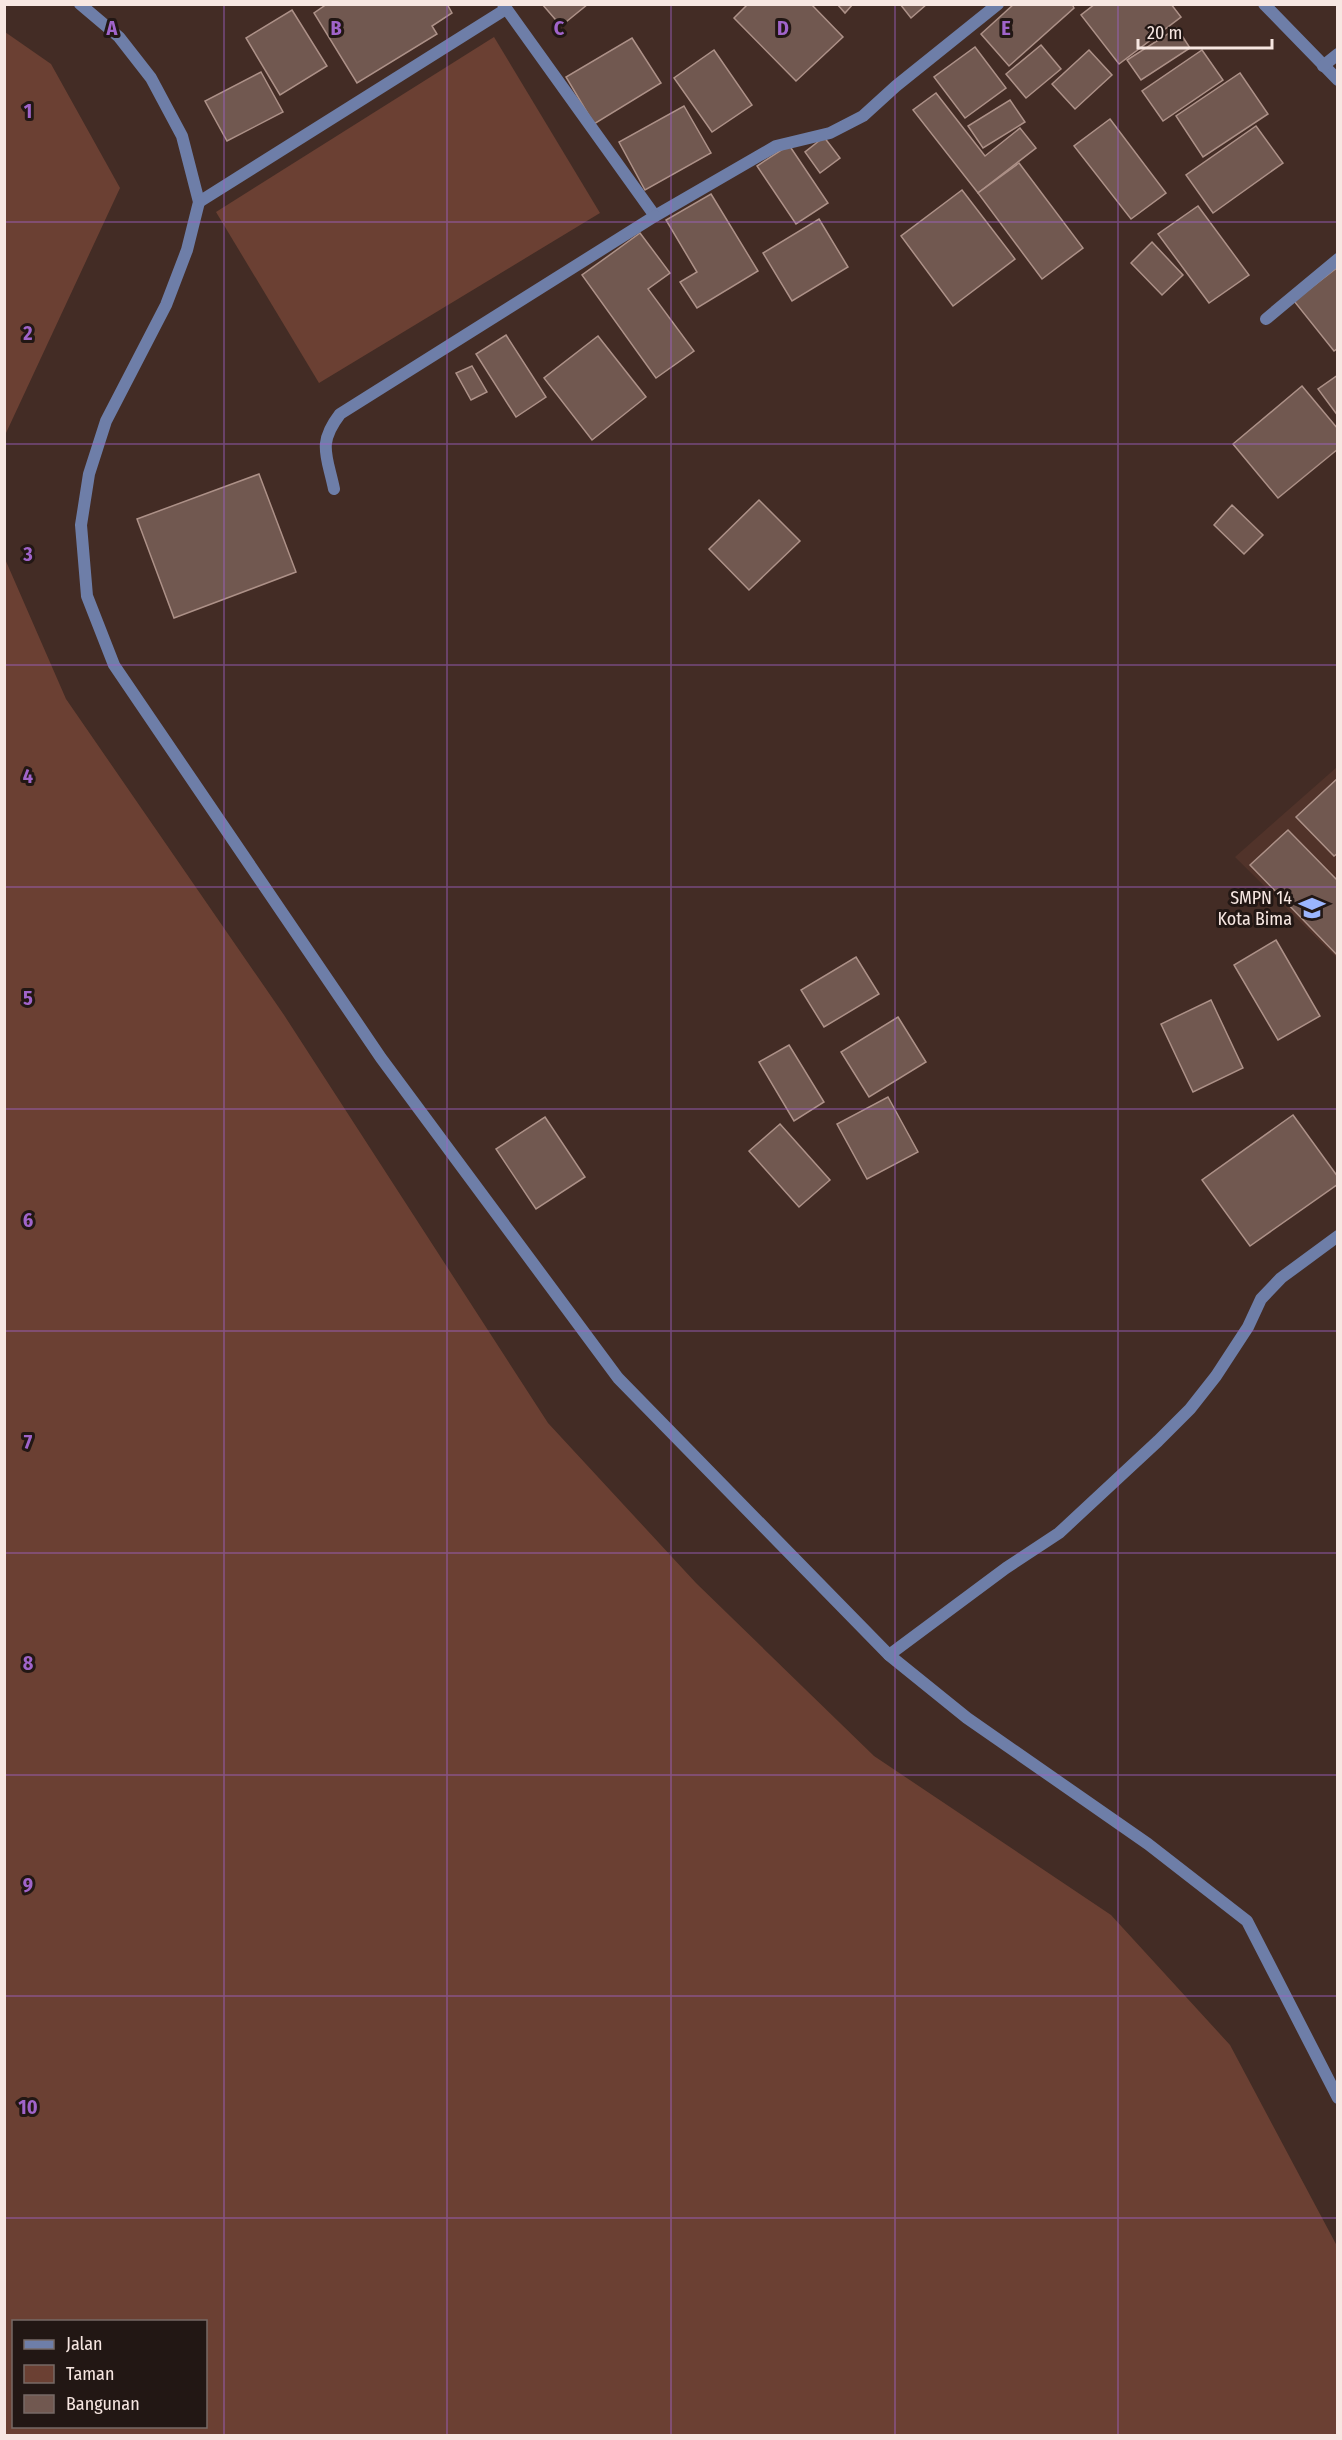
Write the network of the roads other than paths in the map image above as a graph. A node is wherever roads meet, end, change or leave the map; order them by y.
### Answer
1 (80, 4) edge
2 (998, 4) edge
3 (1264, 4) edge
4 (504, 7) edge
5 (1338, 54) edge
6 (1323, 66) junction
7 (1338, 80) edge
8 (199, 202) junction
9 (656, 216) junction
10 (1338, 259) edge
11 (1266, 319) dead end
12 (334, 489) dead end
13 (1338, 1236) edge
14 (889, 1655) junction
15 (1338, 2098) edge

1 - 8 street
2 - 9 street
3 - 6 street
4 - 8 street
4 - 9 street
5 - 6 street
6 - 7 street
8 - 14 street
9 - 12 street
10 - 11 street
13 - 14 street
14 - 15 street

